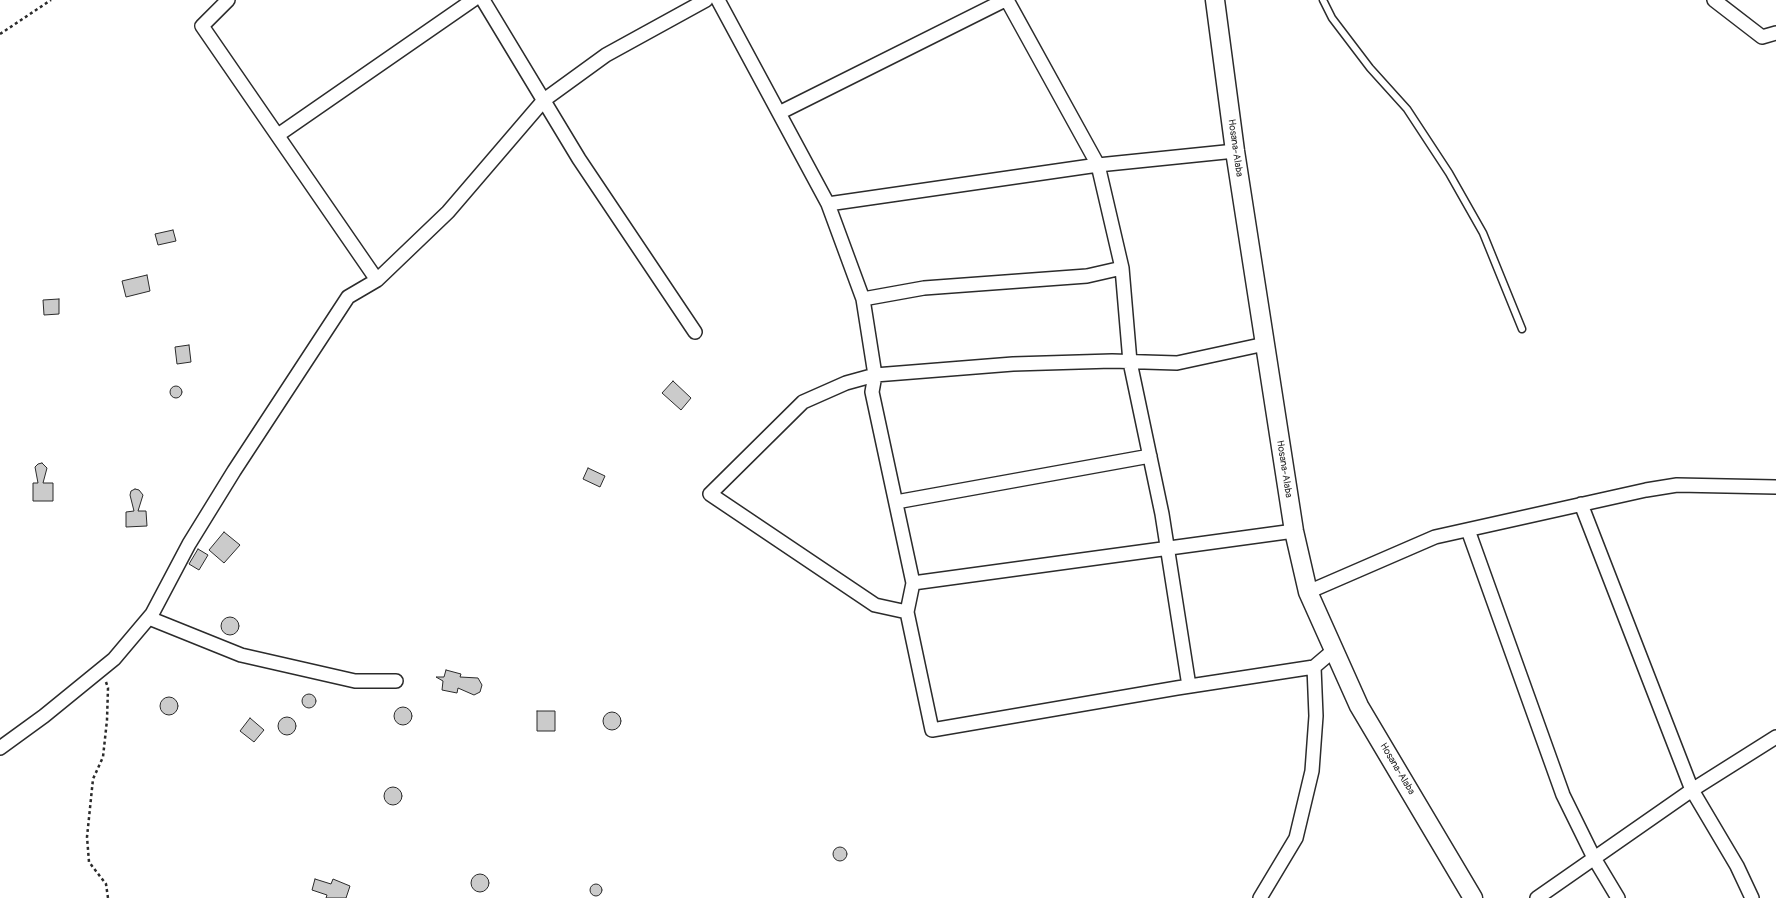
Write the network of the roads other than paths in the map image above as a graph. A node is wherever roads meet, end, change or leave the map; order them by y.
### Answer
1 (228, 0) edge
2 (473, 0) edge
3 (483, 0) edge
4 (706, 0) edge
5 (718, 0) edge
6 (1006, 0) edge
7 (1215, 0) edge
8 (1323, 0) edge
9 (1714, 0) edge
10 (1776, 33) edge
11 (544, 100) junction
12 (779, 113) junction
13 (278, 135) junction
14 (1235, 151) junction
15 (1098, 165) junction
16 (828, 204) junction
17 (1122, 268) junction
18 (377, 280) junction
19 (863, 299) junction
20 (1522, 329) dead end
21 (695, 332) dead end
22 (1265, 344) junction
23 (1130, 362) junction
24 (875, 375) junction
25 (1150, 456) junction
26 (1776, 488) edge
27 (896, 502) junction
28 (1581, 504) junction
29 (1468, 530) junction
30 (1294, 532) junction
31 (1168, 548) junction
32 (913, 583) junction
33 (1308, 592) junction
34 (907, 612) junction
35 (149, 618) junction
36 (1334, 650) junction
37 (1314, 667) junction
38 (396, 681) dead end
39 (1190, 686) junction
40 (1776, 737) edge
41 (0, 748) edge
42 (1692, 790) junction
43 (1594, 858) junction
44 (1260, 898) edge
45 (1473, 898) edge
46 (1537, 898) edge
47 (1618, 898) edge
48 (1752, 898) edge

1 - 13 street
2 - 13 street
3 - 11 street
4 - 11 street
5 - 12 street
6 - 12 street
6 - 15 street
7 - 14 main road, Hosana-Alaba
8 - 20 lane
9 - 10 street
11 - 18 street
11 - 21 street
12 - 16 street
13 - 18 street
14 - 15 street
14 - 22 main road, Hosana-Alaba
15 - 16 street
15 - 17 street
16 - 19 street
17 - 19 street
17 - 23 street
18 - 35 street
19 - 24 street
22 - 23 street
22 - 30 main road, Hosana-Alaba
23 - 24 street
23 - 25 street
24 - 27 street
24 - 34 street
25 - 27 street
25 - 31 street
26 - 28 street
27 - 32 street
28 - 29 street
28 - 42 street
29 - 33 street
29 - 43 street
30 - 31 street
30 - 33 main road, Hosana-Alaba
31 - 32 street
31 - 39 street
32 - 34 street
33 - 36 main road, Hosana-Alaba
34 - 39 street
35 - 38 street
35 - 41 street
36 - 37 street
36 - 45 main road, Hosana-Alaba
37 - 39 street
37 - 44 street
40 - 42 street
42 - 43 street
42 - 48 street
43 - 46 street
43 - 47 street

